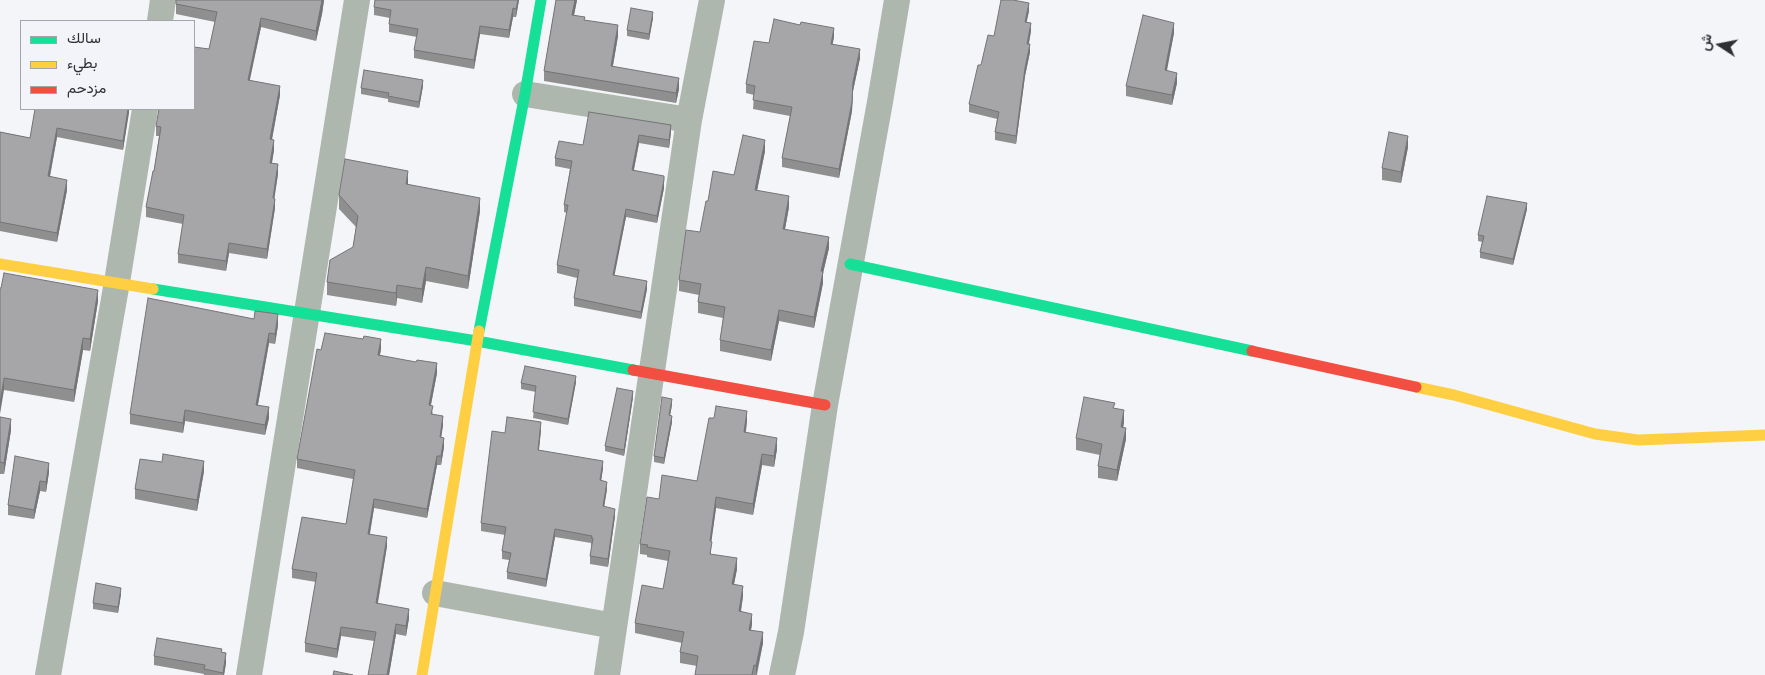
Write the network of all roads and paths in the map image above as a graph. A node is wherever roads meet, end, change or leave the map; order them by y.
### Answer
1 (163, 0) edge
2 (357, 0) edge
3 (541, 0) edge
4 (712, 0) edge
5 (897, 0) edge
6 (160, 20) edge
7 (525, 94) junction
8 (146, 110) edge
9 (689, 120) junction
10 (0, 264) edge
11 (850, 264) junction
12 (117, 282) junction
13 (307, 312) junction
14 (477, 341) junction
15 (653, 372) junction
16 (825, 405) junction
17 (1765, 435) edge
18 (436, 593) junction
19 (614, 626) junction
20 (48, 675) edge
21 (249, 675) edge
22 (422, 675) edge
23 (607, 675) edge
24 (782, 675) edge

1 - 6 street
2 - 13 street
3 - 7 street
4 - 9 street
5 - 11 street
7 - 9 street
7 - 14 street
8 - 12 street
9 - 15 street
10 - 12 street
11 - 16 street
11 - 17 street
12 - 13 street
12 - 20 street
13 - 14 street
13 - 21 street
14 - 15 street
14 - 18 street
15 - 16 street
15 - 19 street
16 - 24 street
18 - 19 street
18 - 22 street
19 - 23 street

